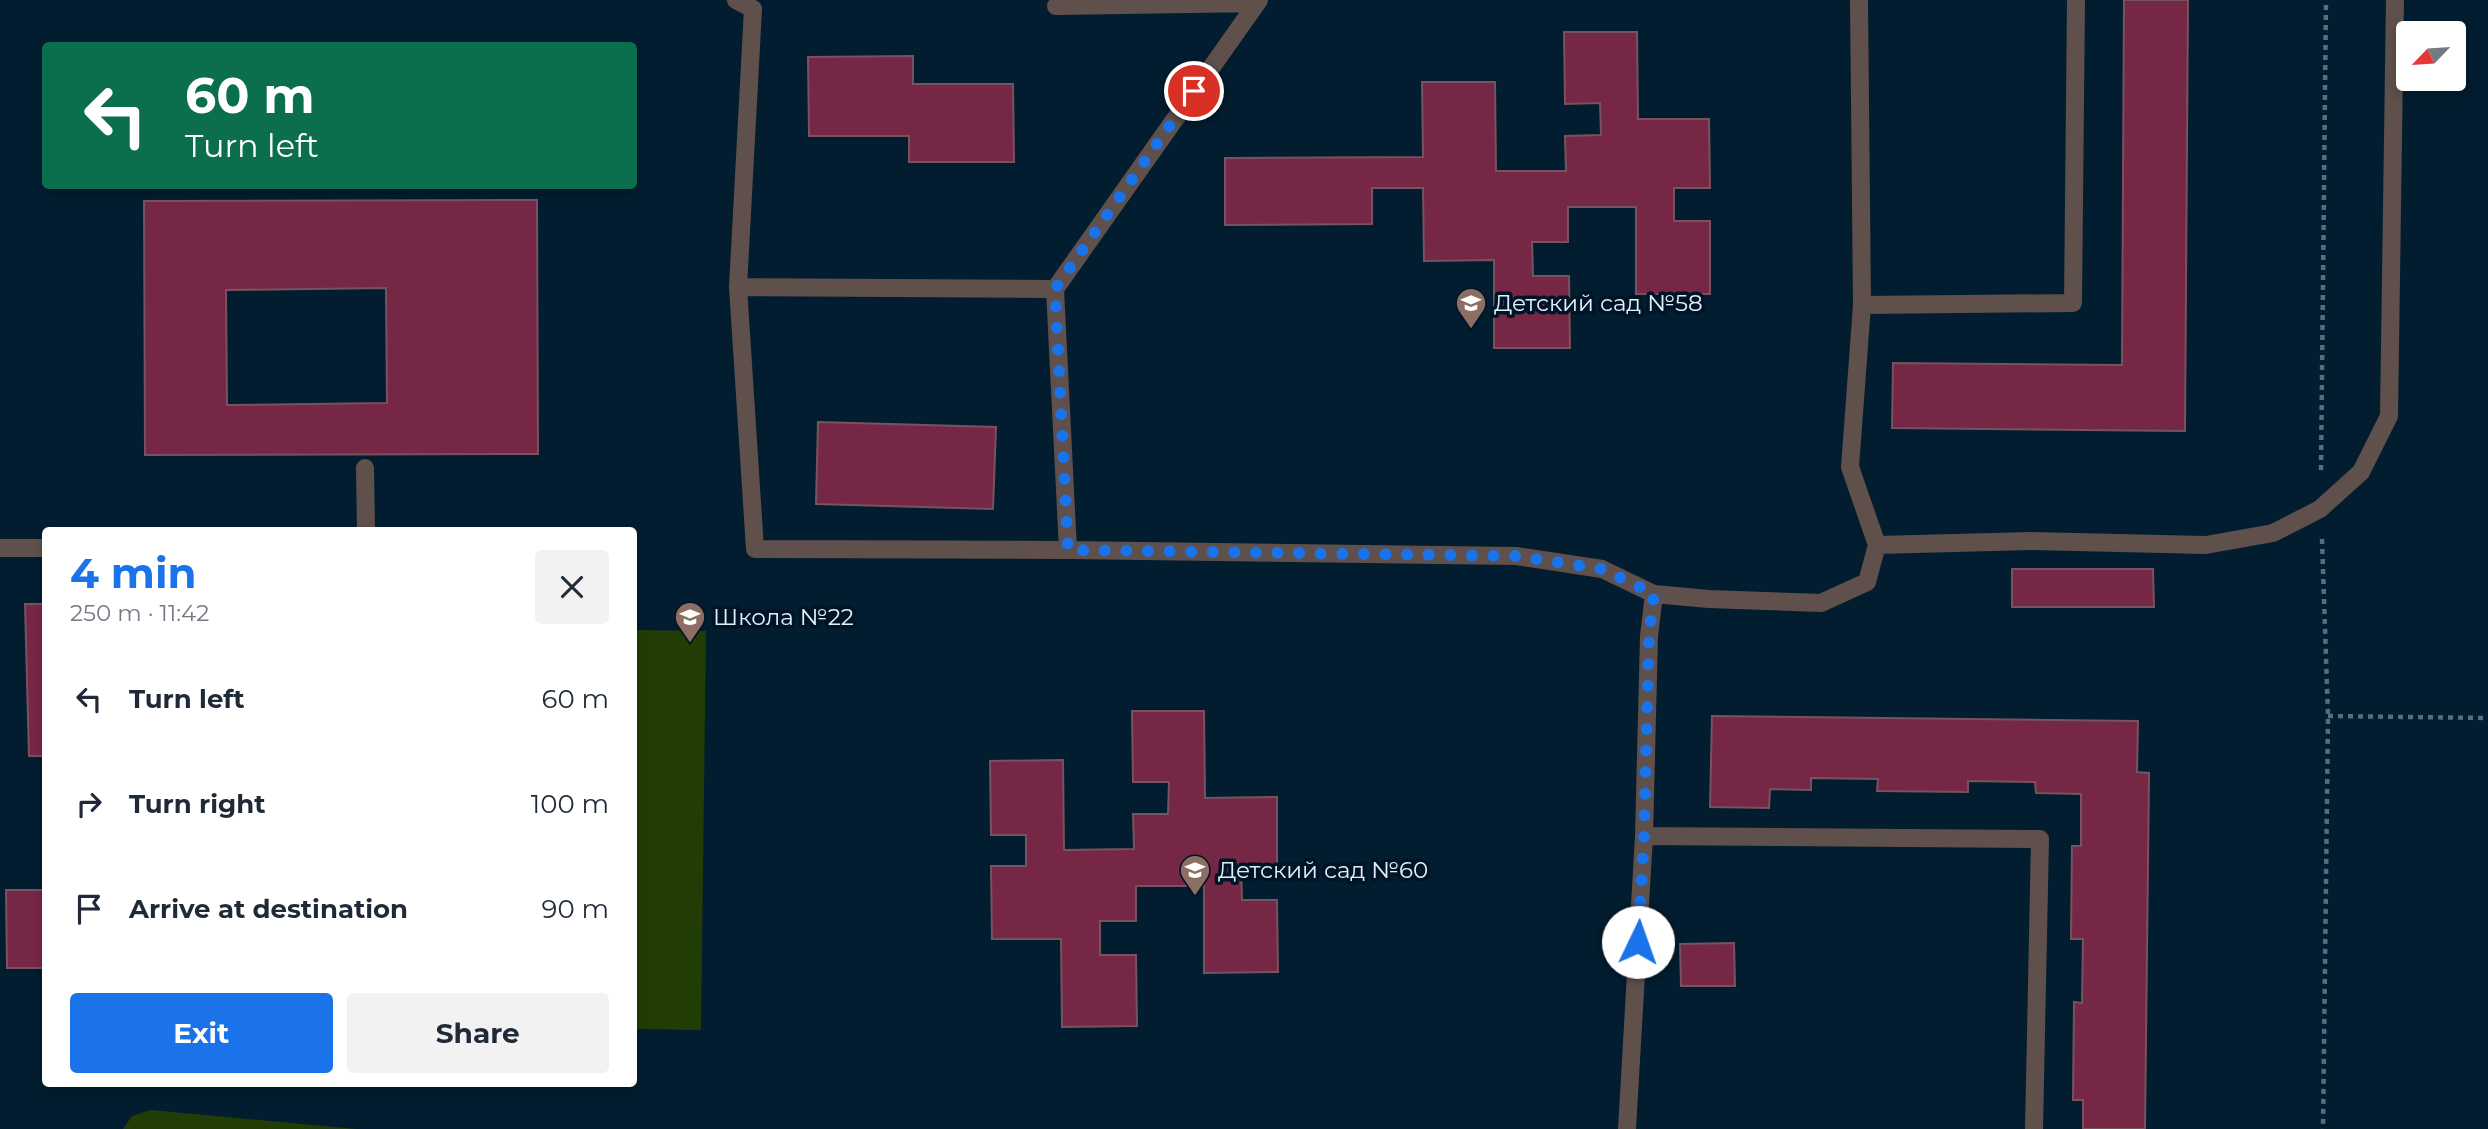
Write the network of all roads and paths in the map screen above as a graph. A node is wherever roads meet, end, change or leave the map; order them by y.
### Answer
1 (736, 0) edge
2 (1859, 0) edge
3 (2076, 0) edge
4 (2326, 0) edge
5 (2395, 0) edge
6 (1257, 1) edge
7 (1056, 6) dead end
8 (738, 287) junction
9 (1055, 289) junction
10 (1861, 304) junction
11 (365, 468) dead end
12 (2320, 509) junction
13 (366, 527) edge
14 (1877, 545) junction
15 (0, 548) edge
16 (42, 548) edge
17 (1068, 550) junction
18 (1654, 594) junction
19 (2328, 716) junction
20 (2488, 718) edge
21 (1644, 836) junction
22 (1627, 1129) edge
23 (2034, 1129) edge
24 (2323, 1129) edge

1 - 8 lane
2 - 10 lane
3 - 10 lane
4 - 12 path
5 - 12 lane
6 - 7 lane
6 - 9 lane
8 - 9 lane
8 - 17 lane
9 - 17 lane
10 - 14 lane
11 - 13 lane
12 - 14 lane
12 - 19 path
14 - 18 lane
15 - 16 lane
17 - 18 lane
18 - 21 lane
19 - 20 path
19 - 24 path
21 - 22 lane
21 - 23 lane

